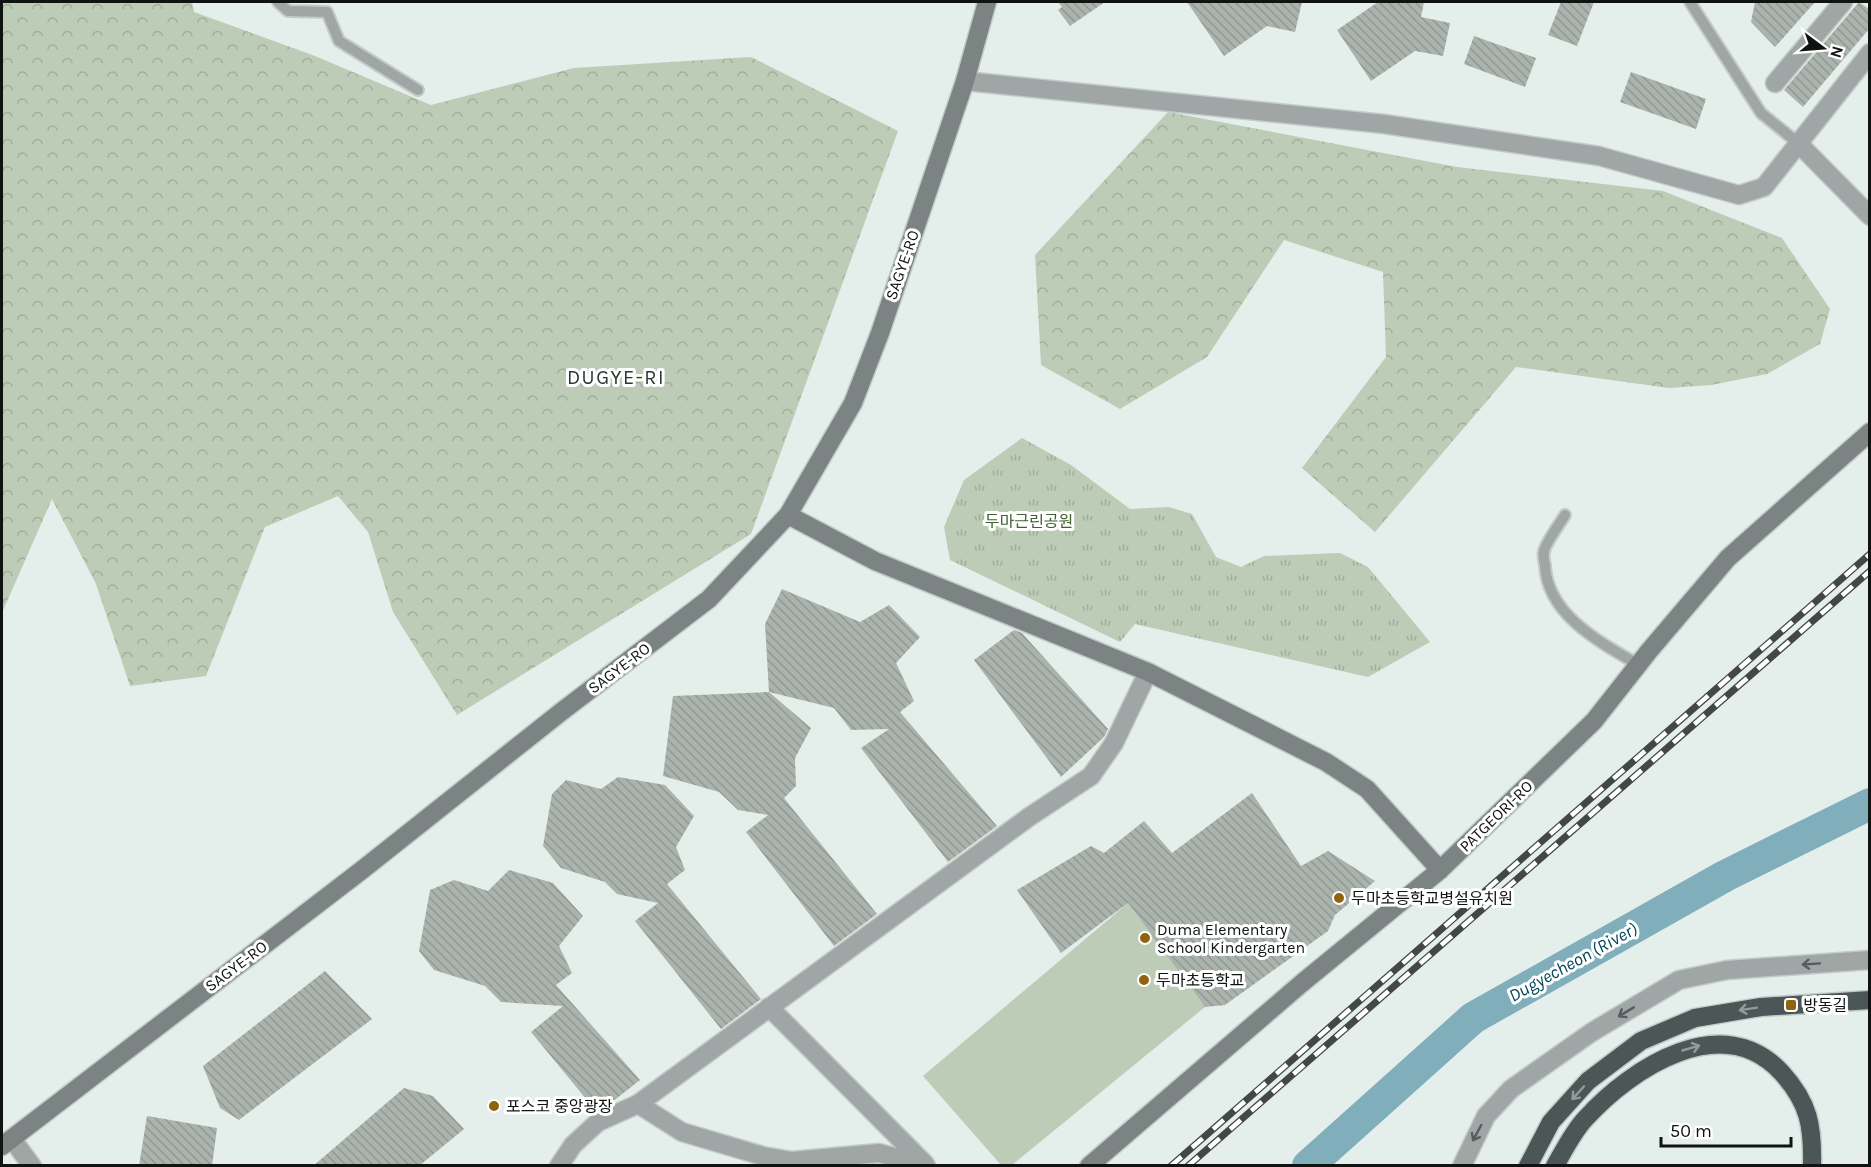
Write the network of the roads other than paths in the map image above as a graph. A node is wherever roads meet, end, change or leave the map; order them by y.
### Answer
1 (278, 2) edge
2 (987, 2) edge
3 (1690, 2) edge
4 (1843, 2) edge
5 (1869, 53) edge
6 (965, 81) junction
7 (1775, 83) dead end
8 (418, 90) dead end
9 (1798, 143) junction
10 (1869, 216) edge
11 (1869, 432) edge
12 (788, 514) junction
13 (1565, 515) dead end
14 (1639, 665) junction
15 (1148, 672) junction
16 (1440, 870) junction
17 (1869, 960) edge
18 (1869, 1000) edge
19 (769, 1007) junction
20 (638, 1104) junction
21 (7, 1143) edge
22 (33, 1166) edge
23 (560, 1166) edge
24 (926, 1166) edge
25 (1089, 1166) edge
26 (1462, 1166) edge
27 (1528, 1166) edge
28 (1556, 1166) edge
29 (1812, 1166) edge

1 - 8 lane
2 - 6 street, SAGYE-RO
3 - 9 lane
4 - 7 street
5 - 9 street
6 - 9 street
6 - 12 street, SAGYE-RO
9 - 10 street
11 - 14 street, PATGEORI-RO
12 - 15 street
12 - 21 street, SAGYE-RO
13 - 14 lane
14 - 16 street, PATGEORI-RO
15 - 16 street
15 - 19 street
16 - 25 street, PATGEORI-RO
17 -> 26 street
18 -> 27 highway
19 - 20 street
19 - 24 street
20 - 23 street
20 - 24 street
21 - 22 street
28 -> 29 highway

